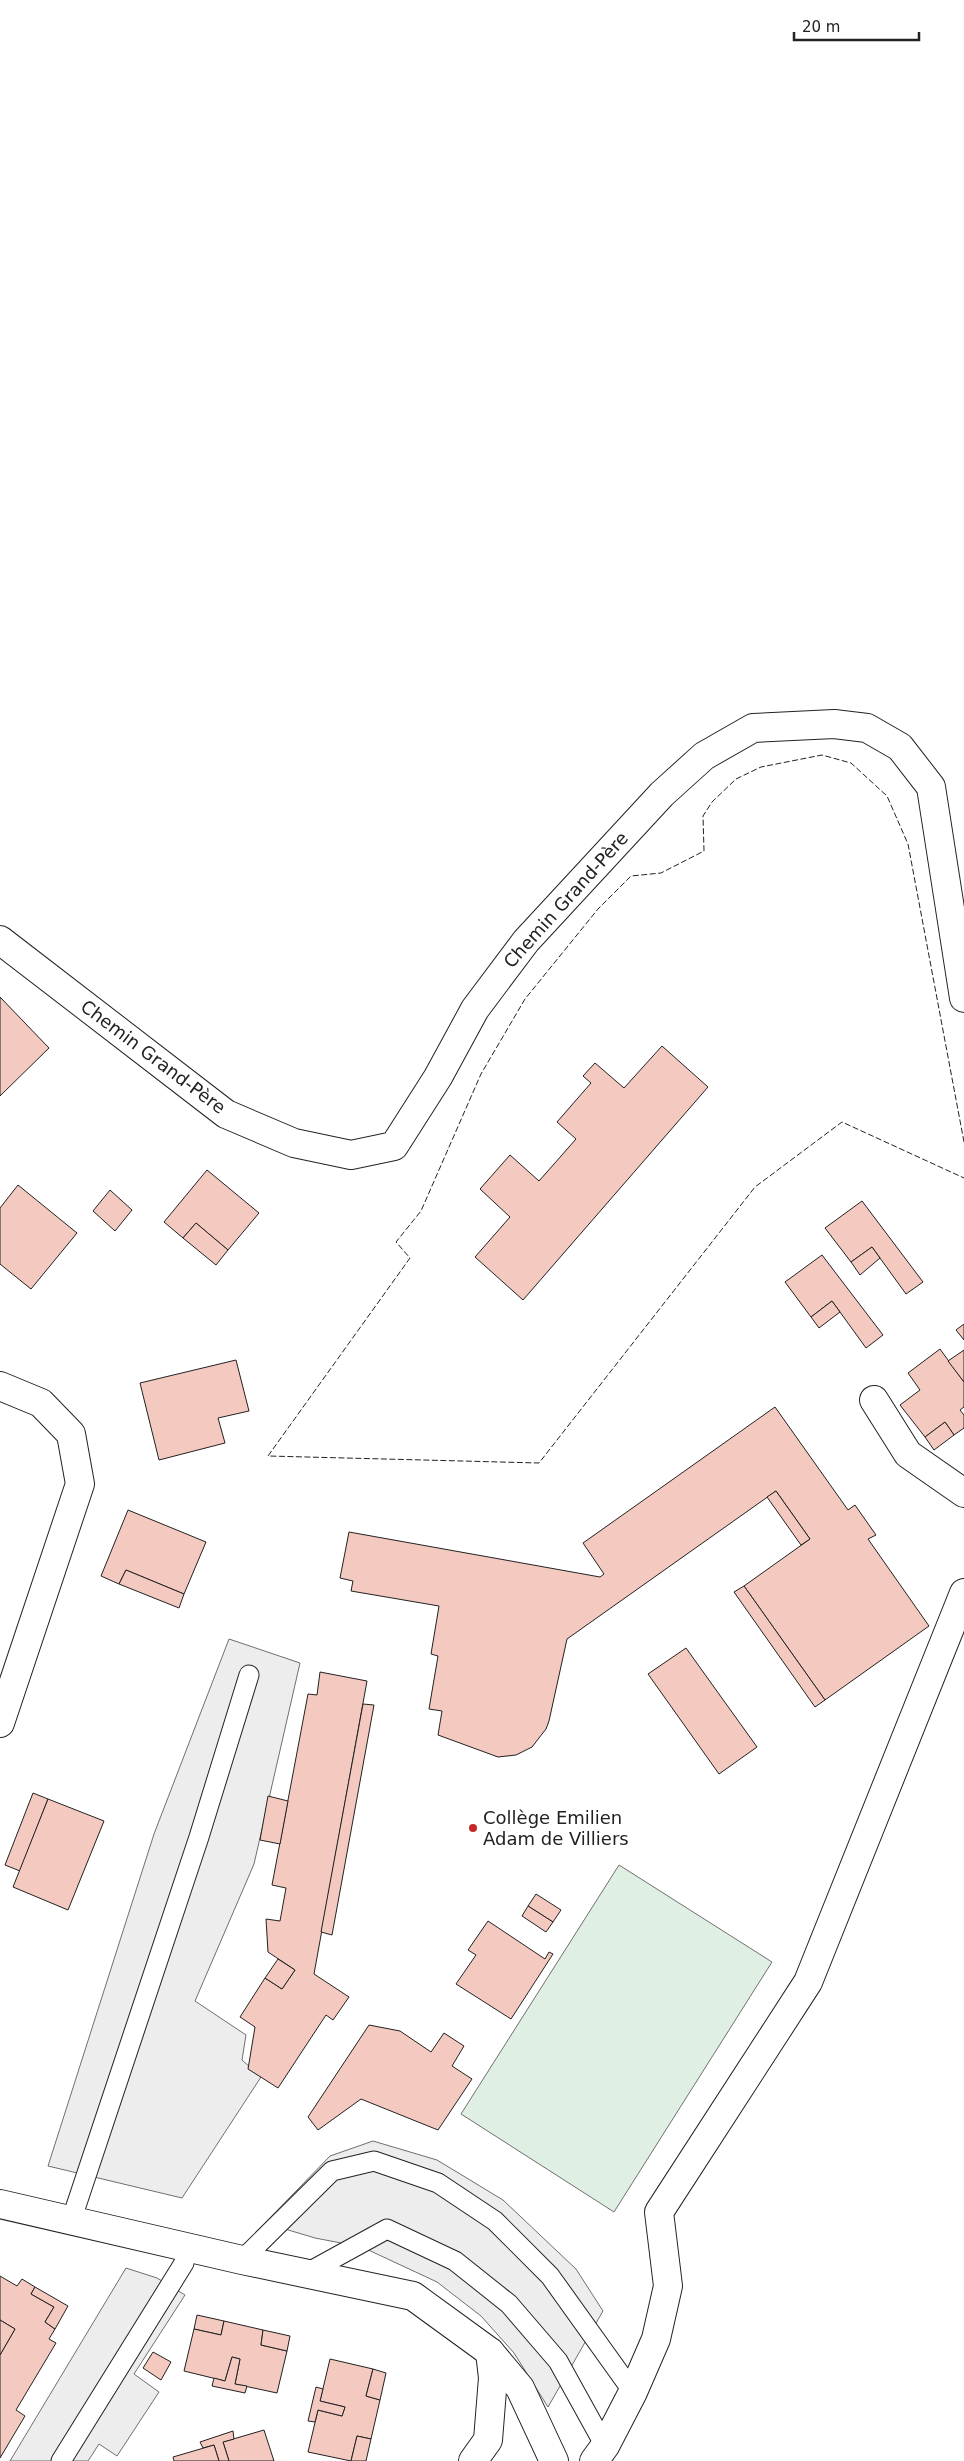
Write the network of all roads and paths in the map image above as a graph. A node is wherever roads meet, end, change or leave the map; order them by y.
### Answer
1 (0, 940) edge
2 (964, 998) edge
3 (0, 1386) edge
4 (874, 1400) dead end
5 (964, 1493) edge
6 (964, 1593) edge
7 (249, 1676) dead end
8 (0, 1723) edge
9 (0, 2204) edge
10 (71, 2221) junction
11 (186, 2247) junction
12 (242, 2260) junction
13 (307, 2273) junction
14 (490, 2352) junction
15 (633, 2392) junction
16 (600, 2454) edge
17 (61, 2461) edge
18 (474, 2461) edge
19 (554, 2461) edge

1 - 2 street, Chemin Grand-Père
3 - 8 street
4 - 5 street
6 - 15 street
7 - 10 lane
9 - 10 street
10 - 11 street
11 - 12 street
11 - 17 lane
12 - 13 street
12 - 15 lane
13 - 14 street
13 - 16 lane
14 - 18 street
14 - 19 street
15 - 16 street

